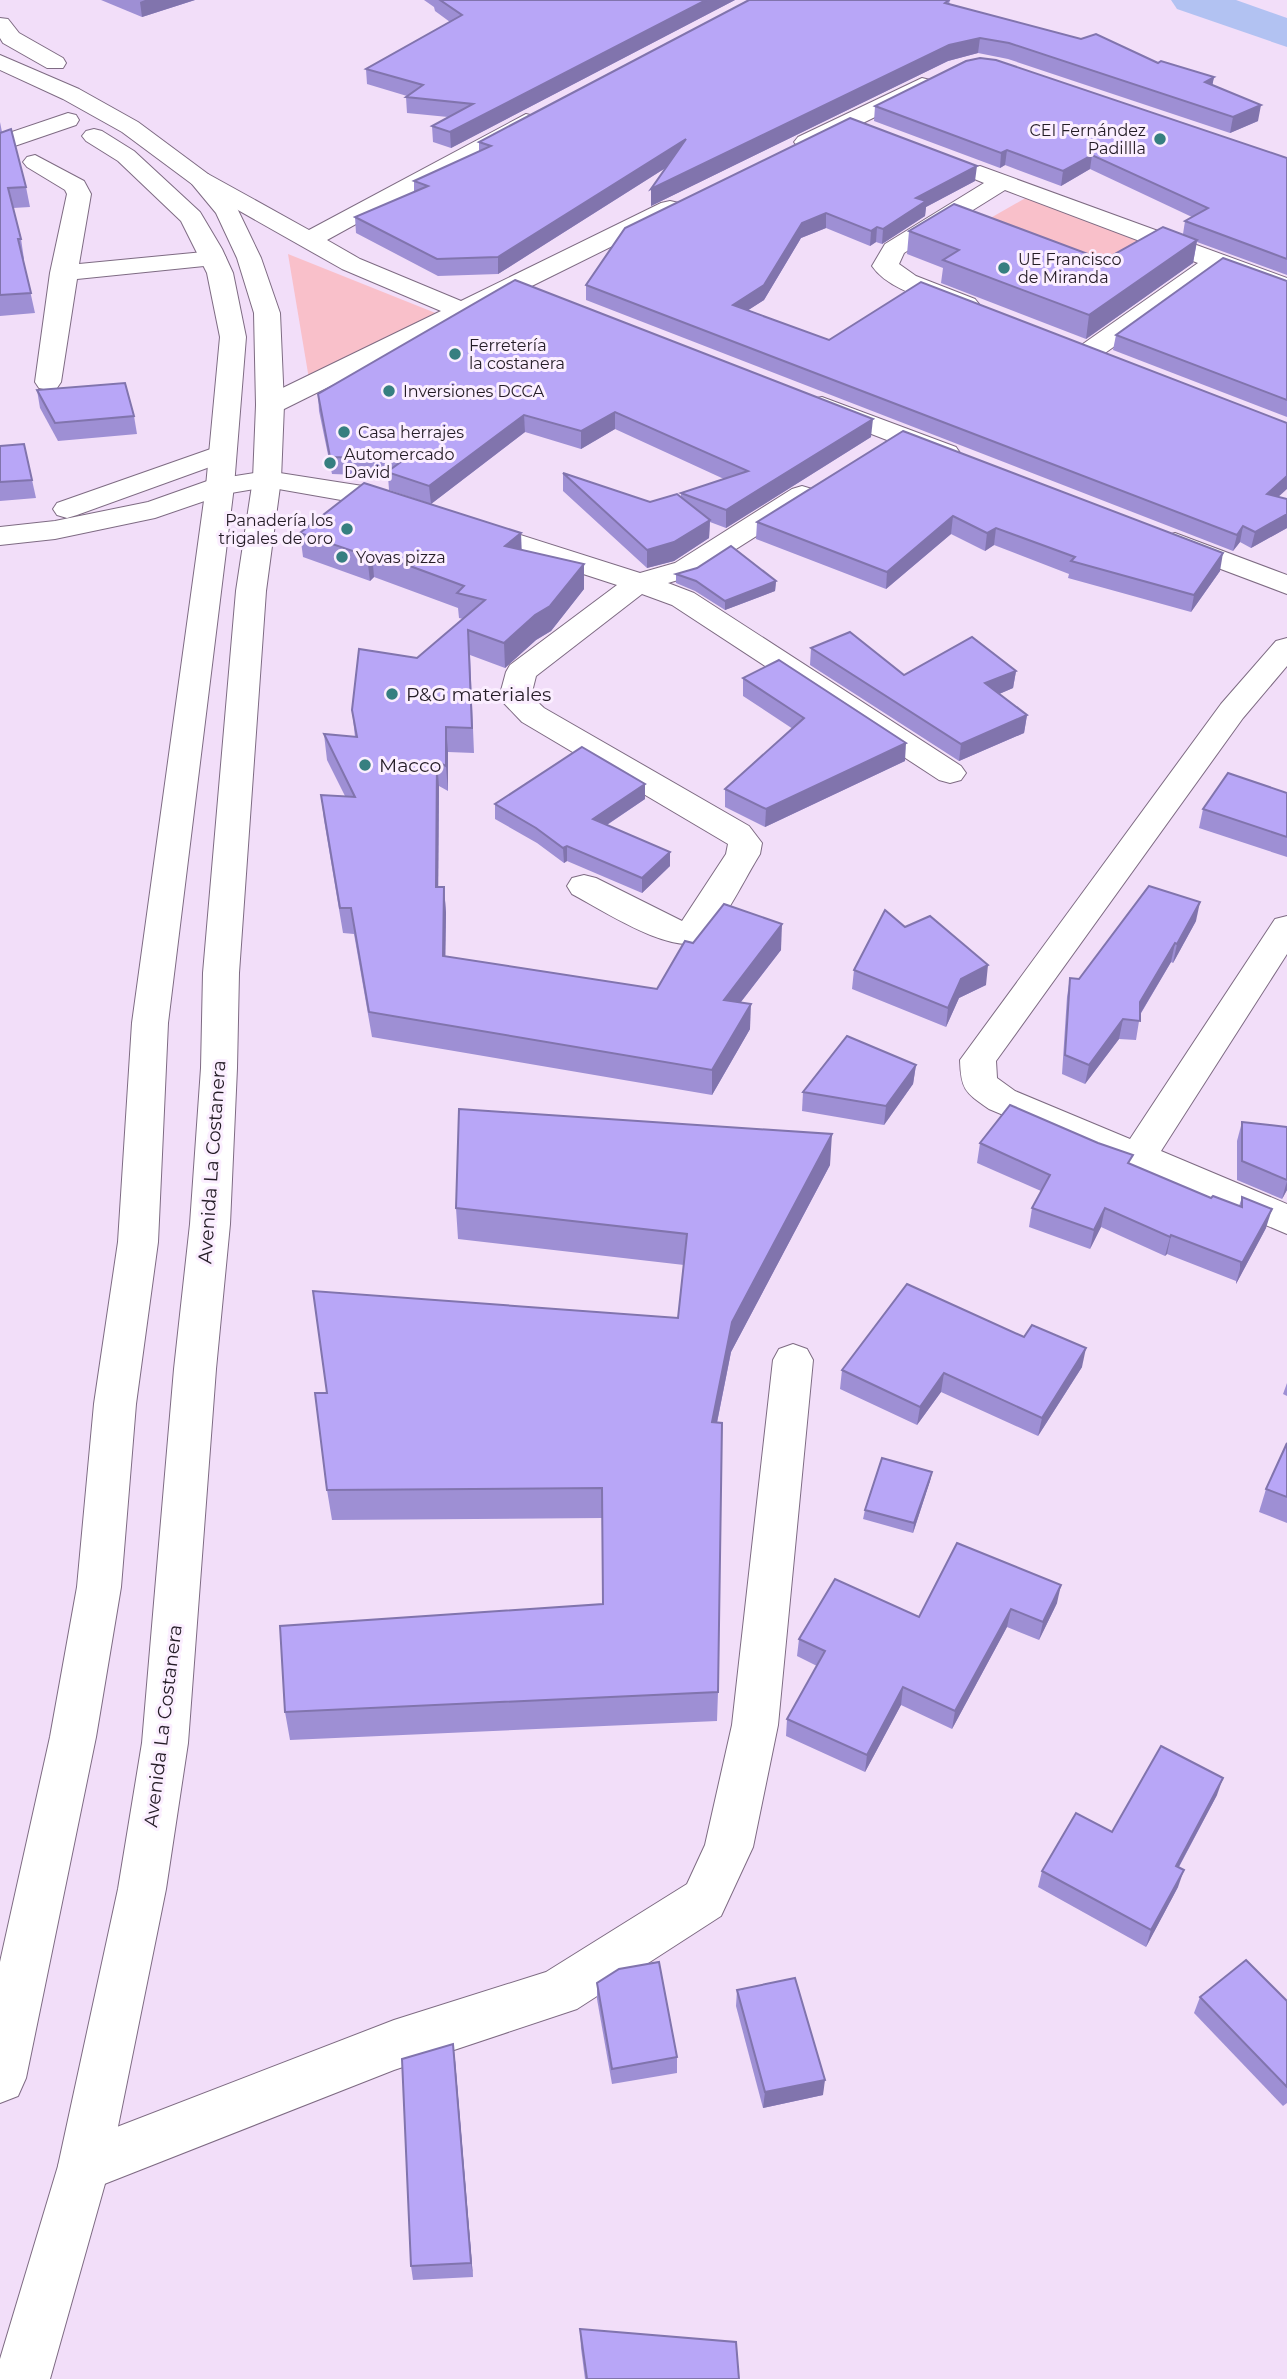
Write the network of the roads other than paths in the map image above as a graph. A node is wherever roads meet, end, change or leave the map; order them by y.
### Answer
1 (2, 13) edge
2 (0, 62) edge
3 (945, 74) edge
4 (0, 85) edge
5 (551, 108) edge
6 (68, 120) junction
7 (847, 121) junction
8 (873, 131) edge
9 (0, 144) edge
10 (786, 152) edge
11 (35, 162) dead end
12 (963, 167) edge
13 (195, 175) junction
14 (1002, 182) junction
15 (687, 200) edge
16 (310, 240) junction
17 (214, 258) junction
18 (1216, 261) junction
19 (63, 273) junction
20 (514, 285) junction
21 (1287, 286) edge
22 (553, 300) edge
23 (463, 311) junction
24 (992, 314) edge
25 (1065, 343) edge
26 (1089, 352) junction
27 (1114, 362) edge
28 (48, 382) dead end
29 (796, 394) edge
30 (270, 405) junction
31 (898, 434) junction
32 (865, 456) edge
33 (976, 464) edge
34 (221, 469) junction
35 (267, 479) junction
36 (820, 484) edge
37 (1144, 530) edge
38 (0, 535) edge
39 (639, 582) junction
40 (1287, 585) edge
41 (1287, 648) edge
42 (950, 773) dead end
43 (584, 886) dead end
44 (1287, 927) edge
45 (1137, 1158) junction
46 (1287, 1220) edge
47 (793, 1360) dead end
48 (0, 2078) edge
49 (84, 2166) junction
50 (22, 2379) edge

1 - 13 street
2 - 13 street, Avenida La Costanera
3 - 7 street
4 - 6 street
5 - 16 street
6 - 9 street
6 - 17 street
7 - 8 street
7 - 10 street
11 - 19 street
12 - 14 street
13 - 16 street
13 - 30 street, Avenida La Costanera
14 - 18 street
14 - 24 street
15 - 20 street
16 - 23 street
17 - 19 street
17 - 34 street
18 - 21 street
18 - 26 street
19 - 28 street
20 - 22 street
20 - 23 street
23 - 30 street
25 - 26 street
26 - 27 street
29 - 31 street
30 - 35 street, Avenida La Costanera
31 - 32 street
31 - 33 street
34 - 35 street
34 - 38 street
34 - 48 street
35 - 39 street
35 - 49 street, Avenida La Costanera
36 - 39 street
37 - 40 street
39 - 42 street
39 - 43 street
41 - 45 street
44 - 45 street
45 - 46 street
47 - 49 street
49 - 50 street, Avenida La Costanera

